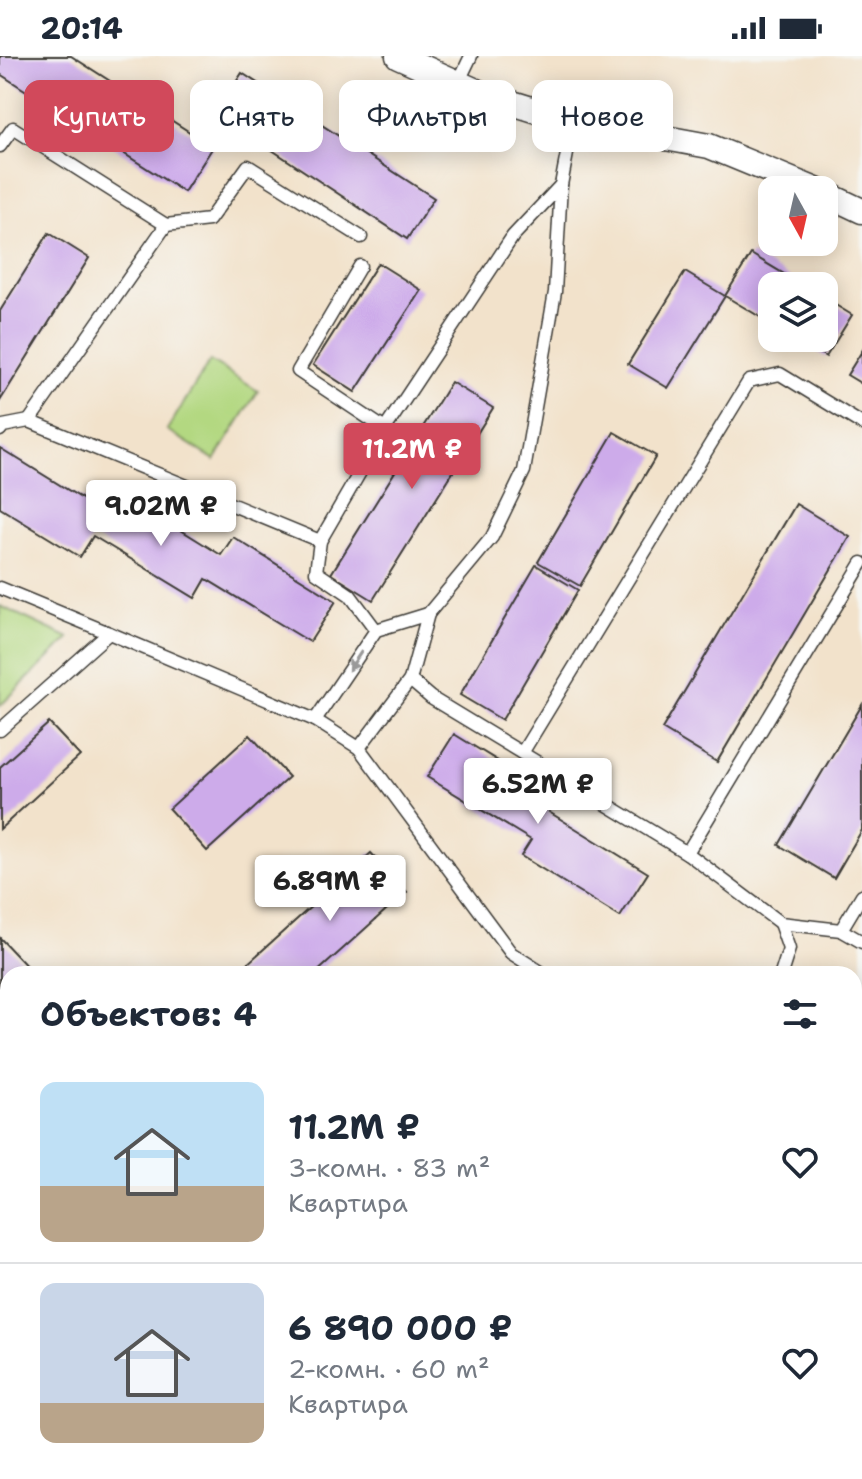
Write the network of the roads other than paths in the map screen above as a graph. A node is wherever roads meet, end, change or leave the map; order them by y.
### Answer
1 (398, 56) edge
2 (471, 56) edge
3 (451, 80) edge
4 (459, 80) edge
5 (673, 139) edge
6 (0, 146) edge
7 (567, 152) edge
8 (782, 176) edge
9 (561, 185) junction
10 (838, 200) edge
11 (862, 211) edge
12 (166, 225) junction
13 (361, 237) dead end
14 (360, 266) dead end
15 (29, 421) junction
16 (862, 424) edge
17 (385, 429) junction
18 (0, 430) edge
19 (320, 541) junction
20 (862, 563) edge
21 (0, 588) edge
22 (428, 614) junction
23 (376, 630) junction
24 (109, 633) junction
25 (410, 680) junction
26 (315, 720) junction
27 (0, 730) edge
28 (359, 748) junction
29 (522, 753) junction
30 (687, 853) junction
31 (862, 895) edge
32 (780, 923) junction
33 (841, 930) junction
34 (862, 942) edge
35 (531, 966) edge
36 (784, 966) edge

1 - 3 street
2 - 4 lane
5 - 8 street
6 - 12 lane
7 - 9 lane
9 - 17 lane
9 - 22 lane
10 - 11 street
12 - 13 lane
12 - 15 lane
14 - 17 lane
15 - 18 lane
15 - 19 lane
16 - 29 lane
17 - 19 lane
19 - 23 lane
20 - 30 lane
21 - 24 lane
22 - 23 lane
22 - 25 lane
23 -> 26 lane
24 - 26 lane
24 - 27 lane
25 - 28 lane
25 - 29 lane
26 - 28 lane
28 - 35 lane
29 - 30 lane
30 - 32 lane
31 - 33 lane
32 - 33 lane
32 - 36 lane
33 - 34 lane

